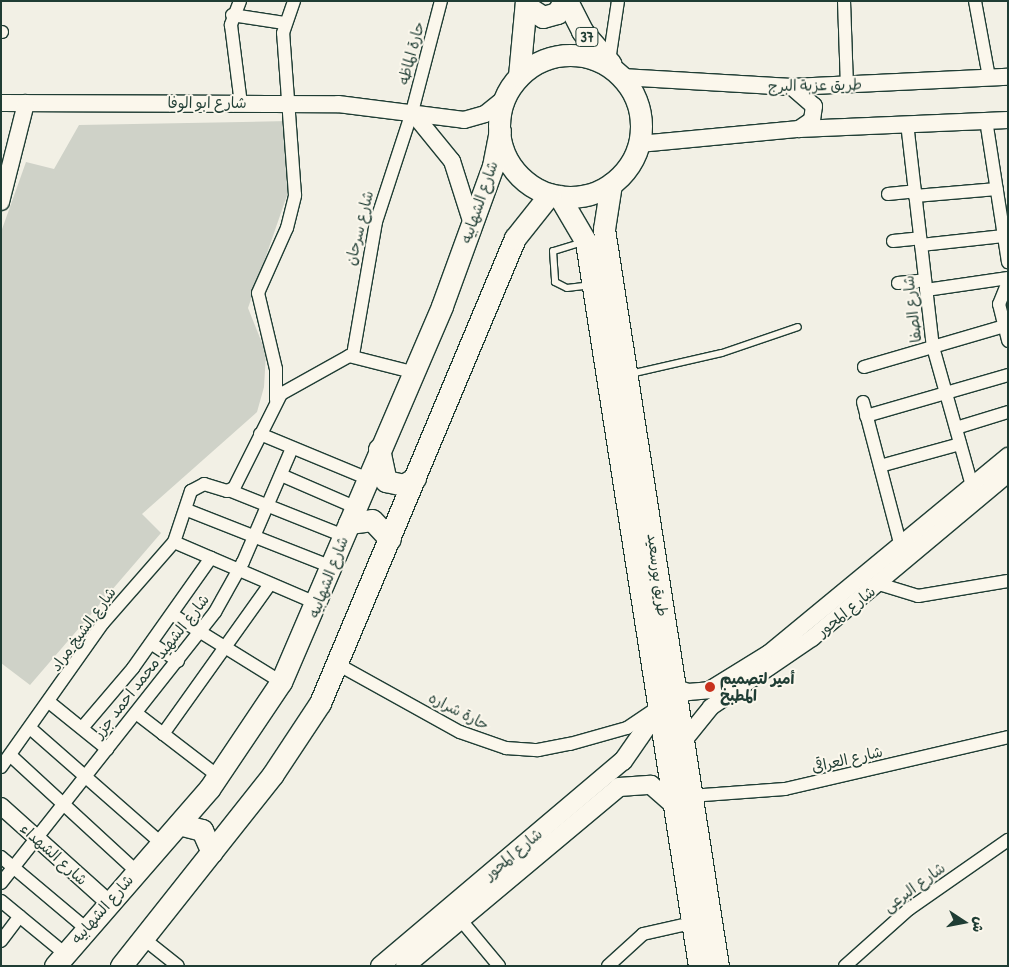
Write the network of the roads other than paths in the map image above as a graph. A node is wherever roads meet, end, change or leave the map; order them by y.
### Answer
1 (240, 1) edge
2 (294, 1) edge
3 (441, 1) edge
4 (565, 1) edge
5 (618, 1) edge
6 (844, 1) edge
7 (975, 1) edge
8 (526, 3) edge
9 (232, 15) junction
10 (284, 23) junction
11 (614, 69) junction
12 (519, 76) junction
13 (989, 77) junction
14 (1008, 77) edge
15 (847, 85) junction
16 (792, 87) junction
17 (505, 98) junction
18 (1, 102) edge
19 (26, 103) junction
20 (241, 104) junction
21 (289, 104) junction
22 (412, 112) junction
23 (986, 120) junction
24 (1008, 120) edge
25 (907, 123) junction
26 (799, 129) junction
27 (500, 130) junction
28 (639, 144) junction
29 (611, 184) junction
30 (997, 189) junction
31 (888, 194) dead end
32 (915, 194) junction
33 (554, 195) junction
34 (1, 202) edge
35 (472, 224) junction
36 (1004, 236) junction
37 (893, 241) dead end
38 (921, 241) junction
39 (586, 242) junction
40 (1008, 262) edge
41 (1008, 280) edge
42 (898, 283) dead end
43 (593, 284) junction
44 (926, 285) junction
45 (1006, 326) edge
46 (798, 327) dead end
47 (1008, 341) edge
48 (933, 347) junction
49 (353, 356) junction
50 (864, 366) dead end
51 (412, 372) junction
52 (626, 374) junction
53 (1008, 375) edge
54 (946, 393) junction
55 (276, 400) junction
56 (863, 402) dead end
57 (1008, 412) edge
58 (866, 416) junction
59 (956, 428) junction
60 (260, 434) junction
61 (960, 444) junction
62 (379, 446) junction
63 (292, 448) junction
64 (1008, 456) edge
65 (880, 466) junction
66 (1008, 474) edge
67 (281, 475) junction
68 (366, 478) junction
69 (414, 478) junction
70 (645, 478) junction
71 (624, 484) junction
72 (972, 486) junction
73 (231, 491) junction
74 (267, 506) junction
75 (187, 510) junction
76 (349, 522) junction
77 (651, 525) junction
78 (630, 530) junction
79 (254, 536) junction
80 (390, 539) junction
81 (174, 542) junction
82 (901, 547) junction
83 (211, 558) junction
84 (332, 567) junction
85 (239, 571) junction
86 (1008, 582) edge
87 (270, 584) junction
88 (879, 584) junction
89 (318, 604) junction
90 (173, 615) junction
91 (200, 633) junction
92 (152, 644) junction
93 (227, 650) junction
94 (178, 661) junction
95 (339, 665) junction
96 (281, 682) junction
97 (674, 687) junction
98 (49, 702) junction
99 (656, 710) junction
100 (136, 713) junction
101 (30, 728) junction
102 (82, 728) junction
103 (163, 734) junction
104 (1008, 737) edge
105 (682, 743) junction
106 (107, 749) junction
107 (10, 755) junction
108 (1, 767) edge
109 (86, 775) junction
110 (219, 777) junction
111 (681, 799) junction
112 (64, 803) junction
113 (1, 806) edge
114 (179, 824) junction
115 (37, 838) junction
116 (1008, 840) edge
117 (161, 843) junction
118 (212, 852) junction
119 (1, 857) edge
120 (13, 867) junction
121 (135, 870) junction
122 (1, 882) edge
123 (1, 901) edge
124 (107, 901) junction
125 (20, 916) junction
126 (460, 919) junction
127 (692, 922) junction
128 (84, 928) junction
129 (144, 939) junction
130 (1, 941) edge
131 (418, 944) junction
132 (59, 959) edge
133 (407, 965) edge
134 (121, 966) edge
135 (178, 966) edge
136 (380, 966) edge
137 (499, 966) edge
138 (608, 966) edge
139 (699, 966) edge
140 (718, 966) edge
141 (845, 966) edge

1 - 9 street
2 - 10 street
3 - 22 street, حارة الماظه
4 - 8 highway
4 - 11 highway, 37
5 - 11 street
6 - 15 street
7 - 13 street
8 - 12 highway
9 - 10 street
9 - 20 street
10 - 21 street
11 - 12 highway
11 - 16 street, طريق عزبة البرج
11 - 28 highway
12 - 17 highway
13 - 14 street, طريق عزبة البرج
13 - 15 street, طريق عزبة البرج
15 - 16 street, طريق عزبة البرج
16 - 26 street
17 - 22 street, شارع ابو الوفا
17 - 27 highway
18 - 19 street, شارع ابو الوفا
19 - 20 street, شارع ابو الوفا
19 - 34 street
20 - 21 street, شارع ابو الوفا
21 - 22 street, شارع ابو الوفا
21 - 55 street
22 - 35 street
22 - 49 street, شارع سرحان
23 - 24 street
23 - 25 street
23 - 30 street
25 - 26 street
25 - 32 street, شارع الصفا
26 - 28 street
27 - 33 highway
27 - 35 highway, شارع الشهابيه
28 - 29 highway
29 - 33 highway
29 - 52 highway, طريق بورسعيد
30 - 32 street
30 - 36 street
31 - 32 street
32 - 38 street, شارع الصفا
33 - 39 highway, طريق بورسعيد
33 - 69 highway
35 - 51 highway, شارع الشهابيه
36 - 38 street
36 - 40 street
37 - 38 street
38 - 44 street, شارع الصفا
39 - 43 highway, طريق بورسعيد
39 - 43 lane
41 - 44 street
41 - 45 street
42 - 44 street
43 - 71 highway, طريق بورسعيد
44 - 48 street, شارع الصفا
45 - 47 street
45 - 48 street
46 - 52 lane
48 - 50 street
48 - 54 street, شارع الصفا
49 - 51 street
49 - 55 street
51 - 62 highway, شارع الشهابيه
52 - 70 highway, طريق بورسعيد
53 - 54 street
54 - 58 street
54 - 59 street, شارع الصفا
55 - 60 street
56 - 58 street
57 - 59 street
58 - 65 street
59 - 61 street, شارع الصفا
60 - 63 street
60 - 73 street
61 - 65 street
61 - 72 street, شارع الصفا
62 - 68 highway, شارع الشهابيه
62 - 69 highway
63 - 67 street, شارع الشهيد محمد احمد جزر
63 - 68 street
64 - 72 street, شارع المحور
65 - 82 street
66 - 88 street, شارع المحور
67 - 74 street, شارع الشهيد محمد احمد جزر
67 - 76 street
68 - 76 highway, شارع الشهابيه
69 - 80 highway
70 - 71 highway
70 - 77 highway, طريق بورسعيد
71 - 78 highway, طريق بورسعيد
72 - 82 street, شارع المحور
73 - 74 street
73 - 75 street, شارع الشيخ مراد
74 - 76 street
74 - 79 street, شارع الشهيد محمد احمد جزر
75 - 79 street
75 - 81 street, شارع الشيخ مراد
76 - 80 highway
76 - 84 highway, شارع الشهابيه
77 - 78 highway
77 - 97 highway, طريق بورسعيد
78 - 99 highway, طريق بورسعيد
79 - 84 street
79 - 85 street, شارع الشهيد محمد احمد جزر
80 - 95 highway
81 - 83 street
81 - 98 street, شارع الشيخ مراد
82 - 97 street, شارع المحور
83 - 85 street
83 - 90 street
84 - 89 highway, شارع الشهابيه
85 - 87 street
85 - 91 street, شارع الشهيد محمد احمد جزر
86 - 88 street
87 - 89 street
87 - 93 street
88 - 105 street, شارع المحور
89 - 96 highway, شارع الشهابيه
90 - 91 street
90 - 92 street
91 - 93 street
91 - 94 street, شارع الشهيد محمد احمد جزر
92 - 94 street
92 - 102 street
93 - 96 street
93 - 103 street
94 - 100 street, شارع الشهيد محمد احمد جزر
95 - 99 street, حارة شراره
95 - 118 highway
96 - 110 highway, شارع الشهابيه
97 - 105 highway, طريق بورسعيد
98 - 101 street, شارع الشيخ مراد
98 - 102 street
99 - 111 highway, طريق بورسعيد
99 - 131 main road, شارع المحور
100 - 103 street
100 - 106 street, شارع الشهيد محمد احمد جزر
101 - 107 street, شارع الشيخ مراد
101 - 109 street
102 - 106 street
103 - 110 street
104 - 111 street, شارع العراقى
105 - 111 highway, طريق بورسعيد
106 - 109 street, شارع الشهيد محمد احمد جزر
107 - 108 street, شارع الشيخ مراد
107 - 112 street
109 - 112 street, شارع الشهيد محمد احمد جزر
109 - 117 street
110 - 114 highway, شارع الشهابيه
111 - 126 main road, شارع المحور
111 - 127 highway, طريق بورسعيد
111 - 140 highway, طريق بورسعيد
112 - 115 street, شارع الشهيد محمد احمد جزر
112 - 121 street
113 - 115 street, شارع الشهداء
114 - 117 highway, شارع الشهابيه
114 - 118 highway
115 - 120 street, شارع الشهيد محمد احمد جزر
115 - 124 street, شارع الشهداء
116 - 141 street, شارع البرعى
117 - 121 highway, شارع الشهابيه
118 - 129 highway
119 - 120 street
120 - 122 street, شارع الشهيد محمد احمد جزر
120 - 128 street
121 - 124 highway, شارع الشهابيه
123 - 125 street
124 - 128 highway, شارع الشهابيه
125 - 130 street
125 - 132 street
126 - 131 main road, شارع المحور
126 - 137 street
127 - 138 street
127 - 139 highway, طريق بورسعيد
128 - 132 highway, شارع الشهابيه
129 - 134 highway
129 - 135 street
131 - 133 main road, شارع المحور
131 - 136 main road, شارع المحور

